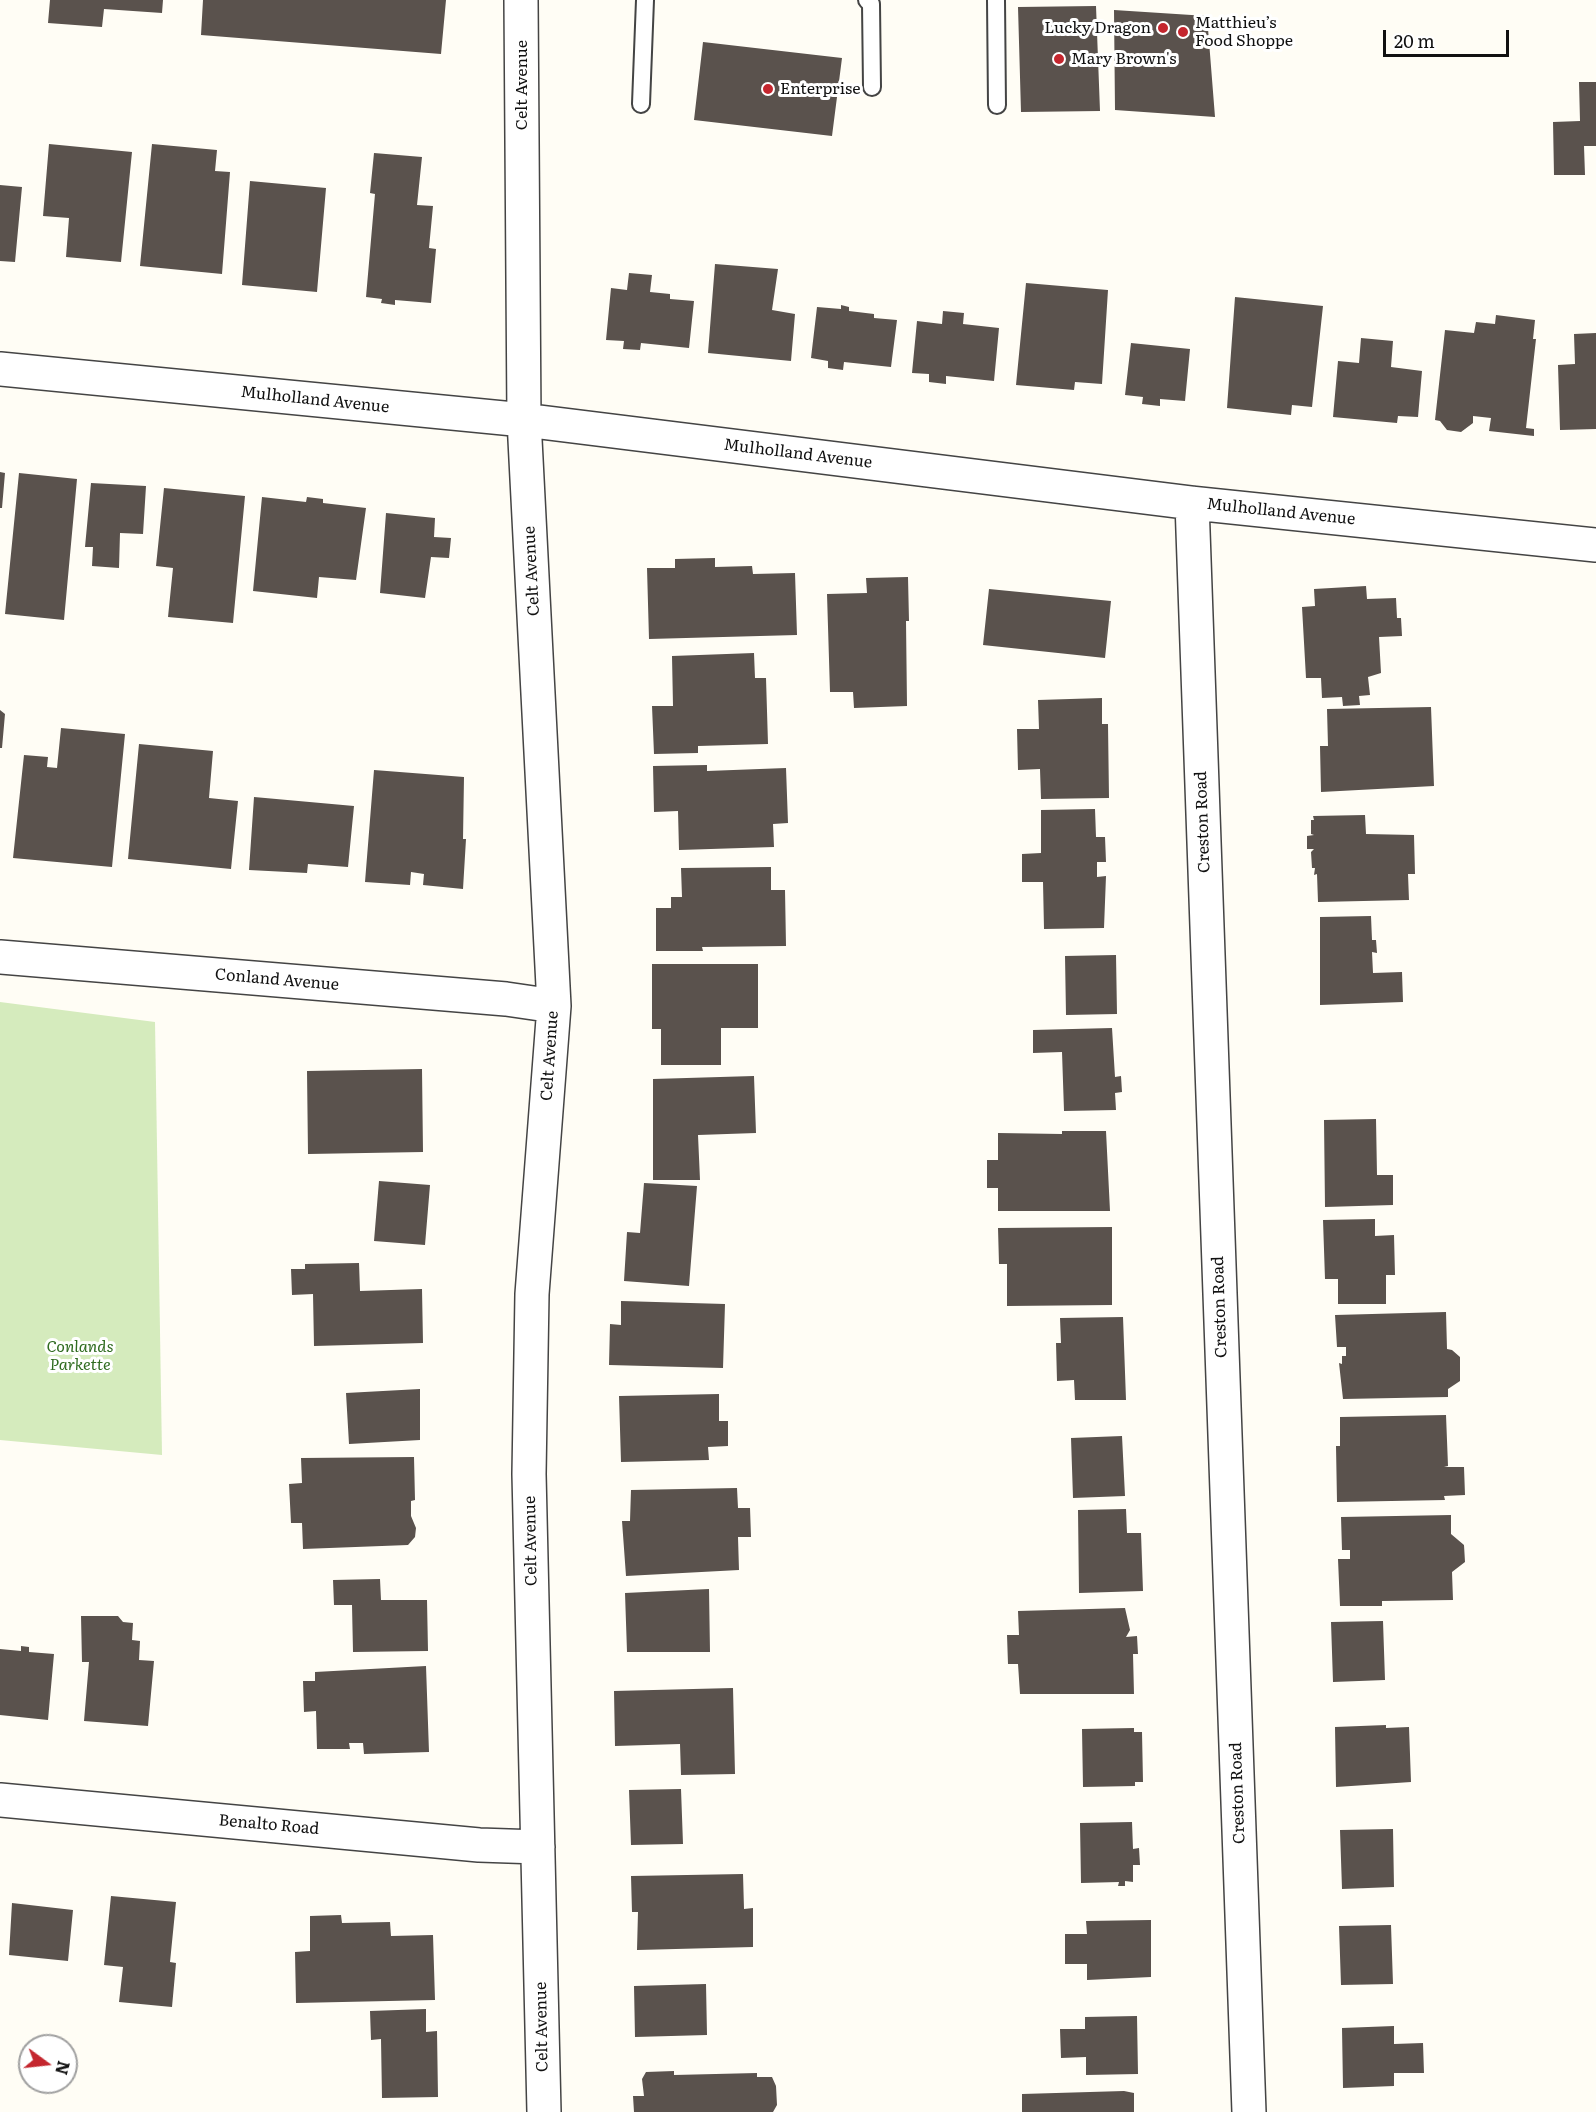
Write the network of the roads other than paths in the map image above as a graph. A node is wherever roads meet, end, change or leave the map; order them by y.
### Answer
1 (521, 0) edge
2 (645, 0) edge
3 (867, 0) edge
4 (996, 0) edge
5 (872, 87) dead end
6 (641, 104) dead end
7 (997, 105) dead end
8 (0, 369) edge
9 (524, 420) junction
10 (1192, 503) junction
11 (1596, 544) edge
12 (0, 957) edge
13 (554, 1006) junction
14 (0, 1800) edge
15 (538, 1847) junction
16 (544, 2112) edge
17 (1249, 2112) edge

1 - 9 street, Celt Avenue
2 - 6 lane
3 - 5 lane
4 - 7 lane
8 - 9 street, Mulholland Avenue
9 - 10 street, Mulholland Avenue
9 - 13 street, Celt Avenue
10 - 11 street, Mulholland Avenue
10 - 17 street, Creston Road
12 - 13 street, Conland Avenue
13 - 15 street, Celt Avenue
14 - 15 street, Benalto Road
15 - 16 street, Celt Avenue

